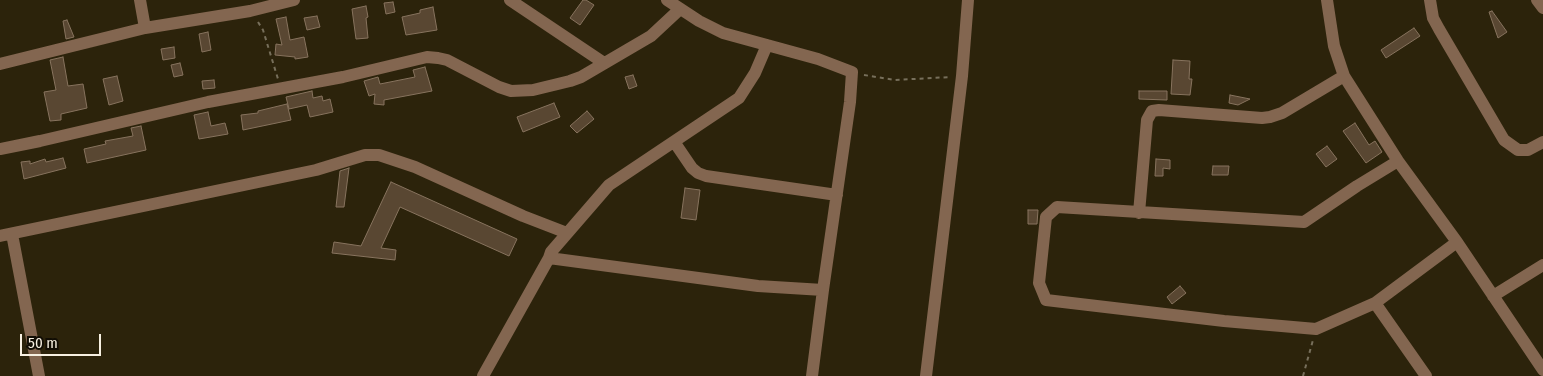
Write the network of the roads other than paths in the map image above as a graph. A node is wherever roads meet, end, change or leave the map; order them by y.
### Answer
1 (140, 0) edge
2 (294, 0) edge
3 (510, 0) edge
4 (667, 0) edge
5 (968, 0) edge
6 (1327, 0) edge
7 (1430, 0) edge
8 (1537, 0) edge
9 (680, 8) junction
10 (1543, 8) edge
11 (145, 28) junction
12 (766, 45) junction
13 (604, 63) junction
14 (0, 64) edge
15 (1344, 76) junction
16 (675, 142) junction
17 (1543, 142) edge
18 (0, 149) edge
19 (1398, 161) junction
20 (837, 195) junction
21 (1139, 213) junction
22 (567, 234) junction
23 (6, 235) edge
24 (1457, 242) junction
25 (549, 258) junction
26 (1543, 264) edge
27 (823, 290) junction
28 (1493, 296) junction
29 (1375, 303) junction
30 (1543, 370) edge
31 (39, 376) edge
32 (483, 376) edge
33 (812, 376) edge
34 (926, 376) edge
35 (1426, 376) edge

1 - 11 street
2 - 11 street
3 - 13 street
4 - 9 street
5 - 34 street
6 - 15 street
7 - 17 street
8 - 10 street
9 - 12 street
9 - 13 street
11 - 14 street
12 - 16 street
12 - 20 street
13 - 18 street
15 - 19 street
15 - 21 street
16 - 20 street
16 - 22 street
19 - 21 street
19 - 24 street
20 - 27 street
21 - 29 street
22 - 23 street
22 - 25 street
23 - 31 street
24 - 28 street
24 - 29 street
25 - 27 street
25 - 32 street
26 - 28 street
27 - 33 street
28 - 30 street
29 - 35 street

